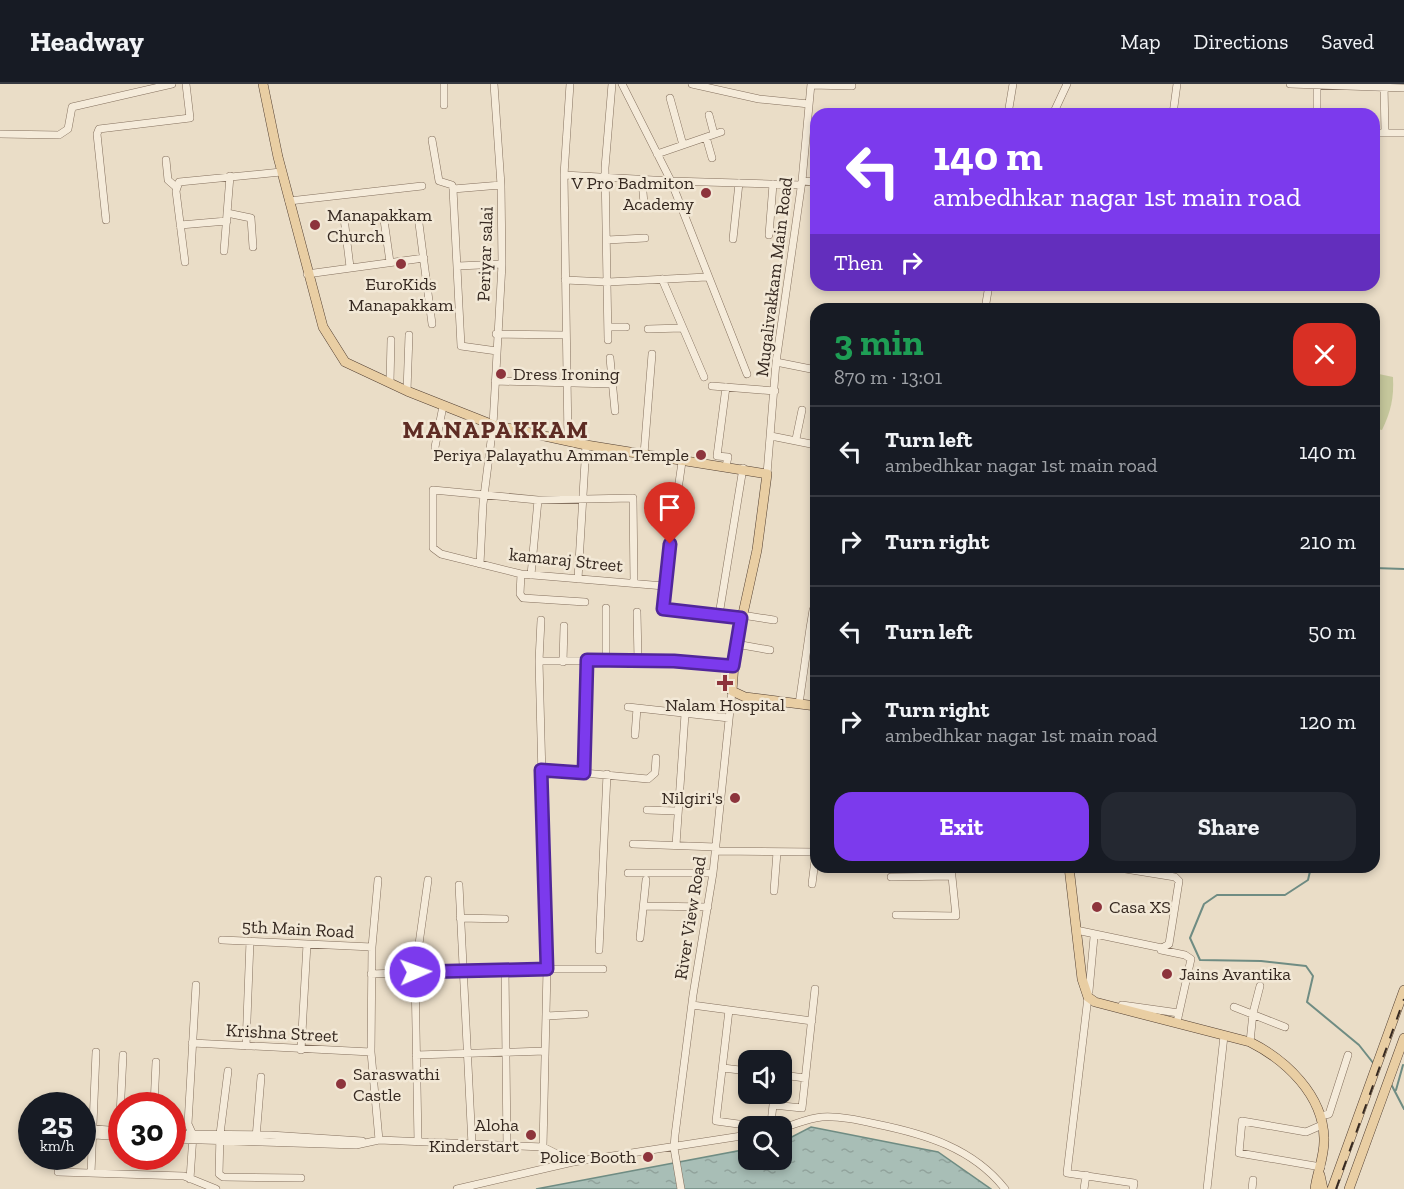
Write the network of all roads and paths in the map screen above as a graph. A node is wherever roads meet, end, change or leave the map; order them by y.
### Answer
1 (186, 84) edge
2 (263, 84) edge
3 (444, 84) edge
4 (494, 84) edge
5 (570, 84) edge
6 (612, 84) edge
7 (622, 84) edge
8 (692, 84) edge
9 (1013, 84) edge
10 (1066, 84) edge
11 (1177, 84) edge
12 (1290, 84) edge
13 (167, 85) edge
14 (811, 85) edge
15 (1317, 85) edge
16 (852, 86) dead end
17 (1384, 87) edge
18 (1404, 88) edge
19 (670, 98) dead end
20 (809, 104) junction
21 (444, 105) dead end
22 (810, 108) edge
23 (1009, 108) edge
24 (1056, 108) edge
25 (1174, 108) edge
26 (1317, 108) edge
27 (709, 115) dead end
28 (810, 129) edge
29 (1380, 133) edge
30 (1385, 133) junction
31 (1404, 133) edge
32 (713, 134) junction
33 (0, 135) edge
34 (432, 140) dead end
35 (683, 145) junction
36 (657, 154) junction
37 (712, 158) dead end
38 (166, 160) dead end
39 (281, 172) junction
40 (564, 175) junction
41 (230, 176) junction
42 (606, 178) junction
43 (642, 180) junction
44 (671, 181) junction
45 (810, 182) edge
46 (739, 183) junction
47 (802, 183) junction
48 (773, 184) junction
49 (501, 185) junction
50 (422, 186) dead end
51 (176, 187) junction
52 (453, 189) junction
53 (289, 201) junction
54 (644, 204) dead end
55 (418, 216) dead end
56 (227, 217) junction
57 (344, 218) dead end
58 (106, 220) dead end
59 (384, 220) dead end
60 (180, 225) junction
61 (769, 235) dead end
62 (645, 238) dead end
63 (733, 239) dead end
64 (607, 240) junction
65 (253, 247) dead end
66 (224, 251) dead end
67 (424, 258) junction
68 (185, 262) dead end
69 (390, 262) junction
70 (502, 264) junction
71 (458, 266) junction
72 (350, 267) junction
73 (307, 274) junction
74 (707, 277) junction
75 (662, 279) junction
76 (565, 280) junction
77 (608, 282) junction
78 (432, 324) dead end
79 (608, 327) junction
80 (626, 327) dead end
81 (682, 328) junction
82 (648, 329) dead end
83 (496, 334) junction
84 (565, 334) junction
85 (409, 335) dead end
86 (391, 340) dead end
87 (608, 340) dead end
88 (496, 351) junction
89 (652, 354) dead end
90 (610, 358) dead end
91 (776, 362) junction
92 (810, 369) edge
93 (747, 374) dead end
94 (704, 378) dead end
95 (495, 381) junction
96 (390, 382) junction
97 (566, 382) junction
98 (612, 384) junction
99 (712, 386) dead end
100 (726, 387) junction
101 (407, 391) junction
102 (775, 391) junction
103 (443, 406) junction
104 (802, 410) dead end
105 (615, 411) dead end
106 (493, 425) junction
107 (771, 436) junction
108 (796, 439) junction
109 (568, 441) junction
110 (810, 443) edge
111 (586, 445) junction
112 (435, 447) dead end
113 (644, 454) junction
114 (682, 462) junction
115 (726, 466) junction
116 (743, 468) junction
117 (767, 474) junction
118 (484, 494) junction
119 (584, 498) junction
120 (538, 500) junction
121 (480, 564) junction
122 (521, 574) junction
123 (531, 575) junction
124 (578, 579) junction
125 (634, 582) junction
126 (664, 586) junction
127 (585, 602) dead end
128 (606, 608) dead end
129 (638, 612) dead end
130 (718, 615) junction
131 (742, 616) junction
132 (541, 620) dead end
133 (774, 620) dead end
134 (564, 626) dead end
135 (736, 644) junction
136 (810, 644) edge
137 (770, 650) dead end
138 (587, 660) junction
139 (606, 660) junction
140 (638, 660) junction
141 (539, 661) junction
142 (563, 662) junction
143 (733, 666) junction
144 (732, 692) junction
145 (799, 704) junction
146 (810, 705) edge
147 (628, 707) dead end
148 (637, 708) junction
149 (685, 714) junction
150 (729, 718) junction
151 (635, 735) dead end
152 (656, 758) dead end
153 (541, 770) junction
154 (584, 773) junction
155 (607, 774) junction
156 (647, 810) dead end
157 (677, 811) junction
158 (633, 844) dead end
159 (676, 845) junction
160 (716, 849) junction
161 (777, 852) junction
162 (810, 852) edge
163 (628, 873) dead end
164 (713, 873) junction
165 (813, 873) edge
166 (1071, 873) edge
167 (1150, 873) edge
168 (951, 876) joint
169 (891, 877) dead end
170 (378, 880) dead end
171 (428, 880) dead end
172 (646, 880) dead end
173 (812, 884) dead end
174 (459, 885) dead end
175 (774, 891) dead end
176 (645, 906) junction
177 (708, 907) junction
178 (896, 915) dead end
179 (460, 918) junction
180 (505, 919) dead end
181 (1076, 932) junction
182 (1094, 937) junction
183 (640, 938) dead end
184 (222, 940) dead end
185 (250, 941) junction
186 (307, 944) junction
187 (372, 947) junction
188 (599, 950) dead end
189 (506, 969) junction
190 (547, 969) junction
191 (603, 969) dead end
192 (462, 970) junction
193 (415, 972) junction
194 (371, 974) junction
195 (196, 984) dead end
196 (1260, 986) dead end
197 (815, 989) dead end
198 (1404, 990) edge
199 (1088, 997) junction
200 (692, 1005) junction
201 (1234, 1007) dead end
202 (729, 1010) junction
203 (1253, 1012) junction
204 (585, 1014) dead end
205 (546, 1016) junction
206 (1178, 1018) junction
207 (812, 1021) junction
208 (1285, 1027) dead end
209 (1224, 1036) junction
210 (1404, 1038) edge
211 (1250, 1042) junction
212 (192, 1043) junction
213 (246, 1046) junction
214 (301, 1050) junction
215 (545, 1051) junction
216 (96, 1052) dead end
217 (371, 1052) junction
218 (506, 1052) junction
219 (467, 1053) junction
220 (123, 1055) dead end
221 (1348, 1055) dead end
222 (416, 1056) junction
223 (156, 1062) dead end
224 (723, 1068) junction
225 (738, 1070) edge
226 (228, 1071) dead end
227 (792, 1076) edge
228 (261, 1077) dead end
229 (805, 1078) junction
230 (95, 1092) edge
231 (122, 1092) edge
232 (155, 1092) edge
233 (772, 1116) edge
234 (1322, 1121) junction
235 (738, 1124) edge
236 (792, 1125) edge
237 (186, 1136) edge
238 (193, 1137) junction
239 (738, 1137) edge
240 (186, 1138) edge
241 (220, 1138) junction
242 (256, 1139) junction
243 (379, 1140) junction
244 (418, 1142) junction
245 (472, 1145) junction
246 (507, 1146) junction
247 (543, 1147) junction
248 (674, 1148) junction
249 (573, 1162) junction
250 (91, 1170) edge
251 (1320, 1171) junction
252 (58, 1173) dead end
253 (91, 1173) junction
254 (1086, 1175) junction
255 (301, 1178) dead end
256 (190, 1179) junction
257 (1253, 1180) dead end
258 (216, 1189) edge
259 (457, 1189) edge
260 (681, 1189) edge
261 (1005, 1189) edge
262 (1084, 1189) edge
263 (1134, 1189) edge
264 (1208, 1189) edge
265 (1252, 1189) edge
266 (1315, 1189) edge
267 (1323, 1189) edge
268 (1332, 1189) edge
269 (1349, 1189) edge

1 - 58 street
2 - 39 main road
3 - 21 street
4 - 49 street, Periyar salai
5 - 40 street
6 - 42 street
7 - 36 street
8 - 20 street
9 - 23 street
10 - 24 street
11 - 25 street
12 - 15 street
13 - 33 street
14 - 16 street
14 - 20 street, Mugalivakkam Main Road
15 - 17 street
15 - 26 street
17 - 18 street
17 - 30 street
19 - 35 street
20 - 22 street, Mugalivakkam Main Road
27 - 32 street
28 - 47 street, Mugalivakkam Main Road
29 - 30 street
30 - 31 street
32 - 35 street
32 - 37 street
34 - 52 street
35 - 36 street
36 - 44 street
38 - 51 street
39 - 41 street
39 - 53 main road
40 - 42 street
40 - 76 street
41 - 51 street
41 - 56 street
42 - 43 street
42 - 64 street
43 - 44 street
43 - 54 street
44 - 46 street
44 - 74 street
45 - 47 street
46 - 48 street
46 - 63 street
47 - 48 street
47 - 91 street, Mugalivakkam Main Road
48 - 61 street
49 - 52 street
49 - 70 street, Periyar salai
50 - 53 street
51 - 60 street
52 - 71 street
53 - 73 main road
55 - 67 street
56 - 60 street
56 - 65 street
56 - 66 street
57 - 72 street
59 - 69 street
60 - 68 street
62 - 64 street
64 - 77 street
67 - 69 street
67 - 78 street
69 - 72 street
70 - 71 street
70 - 83 street, Periyar salai
71 - 88 street
72 - 73 street
73 - 96 main road
74 - 75 street
74 - 93 street
75 - 77 street
75 - 81 street
76 - 77 street
76 - 84 street
77 - 79 street
79 - 80 street
79 - 87 street
81 - 82 street
81 - 94 street
83 - 84 street
83 - 88 street, Periyar salai
84 - 97 street
85 - 101 street
86 - 96 street
88 - 95 street, Periyar salai
89 - 113 street
90 - 98 street
91 - 92 street
91 - 102 street, Mugalivakkam Main Road
95 - 97 street
95 - 106 street, Periyar salai
96 - 101 main road
97 - 98 street
97 - 109 street
98 - 105 street
99 - 100 street
100 - 102 street
100 - 115 street
101 - 103 main road
102 - 107 street, Mugalivakkam Main Road
103 - 106 main road
103 - 112 street
104 - 108 street
106 - 109 main road
106 - 118 street, Periyar salai
107 - 108 street
107 - 117 street, Mugalivakkam Main Road
108 - 110 street
109 - 111 main road
111 - 113 main road
111 - 119 street
113 - 114 main road
114 - 115 main road
114 - 126 street
115 - 116 main road
116 - 117 main road
116 - 130 street
117 - 131 main road
118 - 120 street
118 - 121 street, Periyar salai
118 - 121 street, kamaraj Street
119 - 120 street
119 - 124 street
119 - 125 street
120 - 123 street
121 - 122 street, kamaraj Street
122 - 123 street, kamaraj Street
122 - 127 street
123 - 124 street, kamaraj Street
124 - 125 street, kamaraj Street
125 - 126 street, kamaraj Street
126 - 130 street
128 - 139 street
129 - 140 street
130 - 131 street
131 - 133 street
131 - 135 main road
132 - 141 street
134 - 142 street
135 - 137 street
135 - 143 main road
136 - 145 street
138 - 139 street
138 - 142 street
138 - 154 street
139 - 140 street
140 - 143 street
141 - 142 street
141 - 153 street
143 - 144 main road
144 - 145 main road
144 - 150 street, River View Road
145 - 146 main road
147 - 148 street
148 - 149 street
148 - 151 street
149 - 150 street
149 - 157 street
150 - 160 street, River View Road
152 - 155 street
153 - 154 street
153 - 190 street
154 - 155 street
155 - 188 street
156 - 157 street
157 - 159 street
158 - 159 street
159 - 160 street
160 - 161 street
160 - 164 street, River View Road
161 - 162 street
161 - 175 street
163 - 164 street
164 - 177 street, River View Road
165 - 173 street
166 - 181 main road
167 - 181 street
168 - 169 street
168 - 178 street
170 - 187 street
171 - 193 street
172 - 176 street
174 - 179 street
176 - 177 street
176 - 183 street
177 - 200 street, River View Road
179 - 180 street
179 - 192 street
181 - 182 street
181 - 199 main road
182 - 206 street
182 - 206 street
184 - 185 street, 5th Main Road
185 - 186 street, 5th Main Road
185 - 213 street
186 - 187 street, 5th Main Road
186 - 214 street
187 - 194 street
189 - 190 street
189 - 192 street
189 - 218 street
190 - 191 street
190 - 205 street
192 - 193 street
192 - 219 street
193 - 194 street
193 - 222 street
194 - 217 street
195 - 212 street
196 - 203 street
197 - 207 street
198 - 268 main road
199 - 206 main road
199 - 254 street
200 - 202 street
200 - 248 street, River View Road
201 - 203 street
202 - 207 street
202 - 224 street
203 - 208 street
203 - 211 street
204 - 205 street
205 - 215 street
206 - 209 main road
207 - 229 street
209 - 211 main road
209 - 264 street
210 - 269 main road
211 - 234 main road
212 - 213 street, Krishna Street
212 - 238 street
213 - 214 street, Krishna Street
214 - 217 street, Krishna Street
215 - 218 street
215 - 247 street
216 - 230 street
217 - 243 street
218 - 219 street
218 - 246 street
219 - 222 street
219 - 245 street
220 - 231 street
221 - 234 street
222 - 244 street
223 - 232 street
224 - 225 street
224 - 235 street
226 - 241 street
227 - 229 street
228 - 242 street
229 - 233 street
234 - 251 main road
234 - 251 street
236 - 261 street
237 - 238 street
238 - 240 street
238 - 241 street
238 - 256 street
239 - 248 street
241 - 242 street
241 - 255 street
242 - 243 street
243 - 244 street
244 - 245 street
245 - 246 street
246 - 247 street
247 - 249 street
248 - 249 street
248 - 260 street, River View Road
249 - 259 street
250 - 253 street
251 - 266 main road
251 - 267 main road
252 - 253 street
253 - 256 street
254 - 262 street
254 - 263 street
256 - 258 street
257 - 265 street

